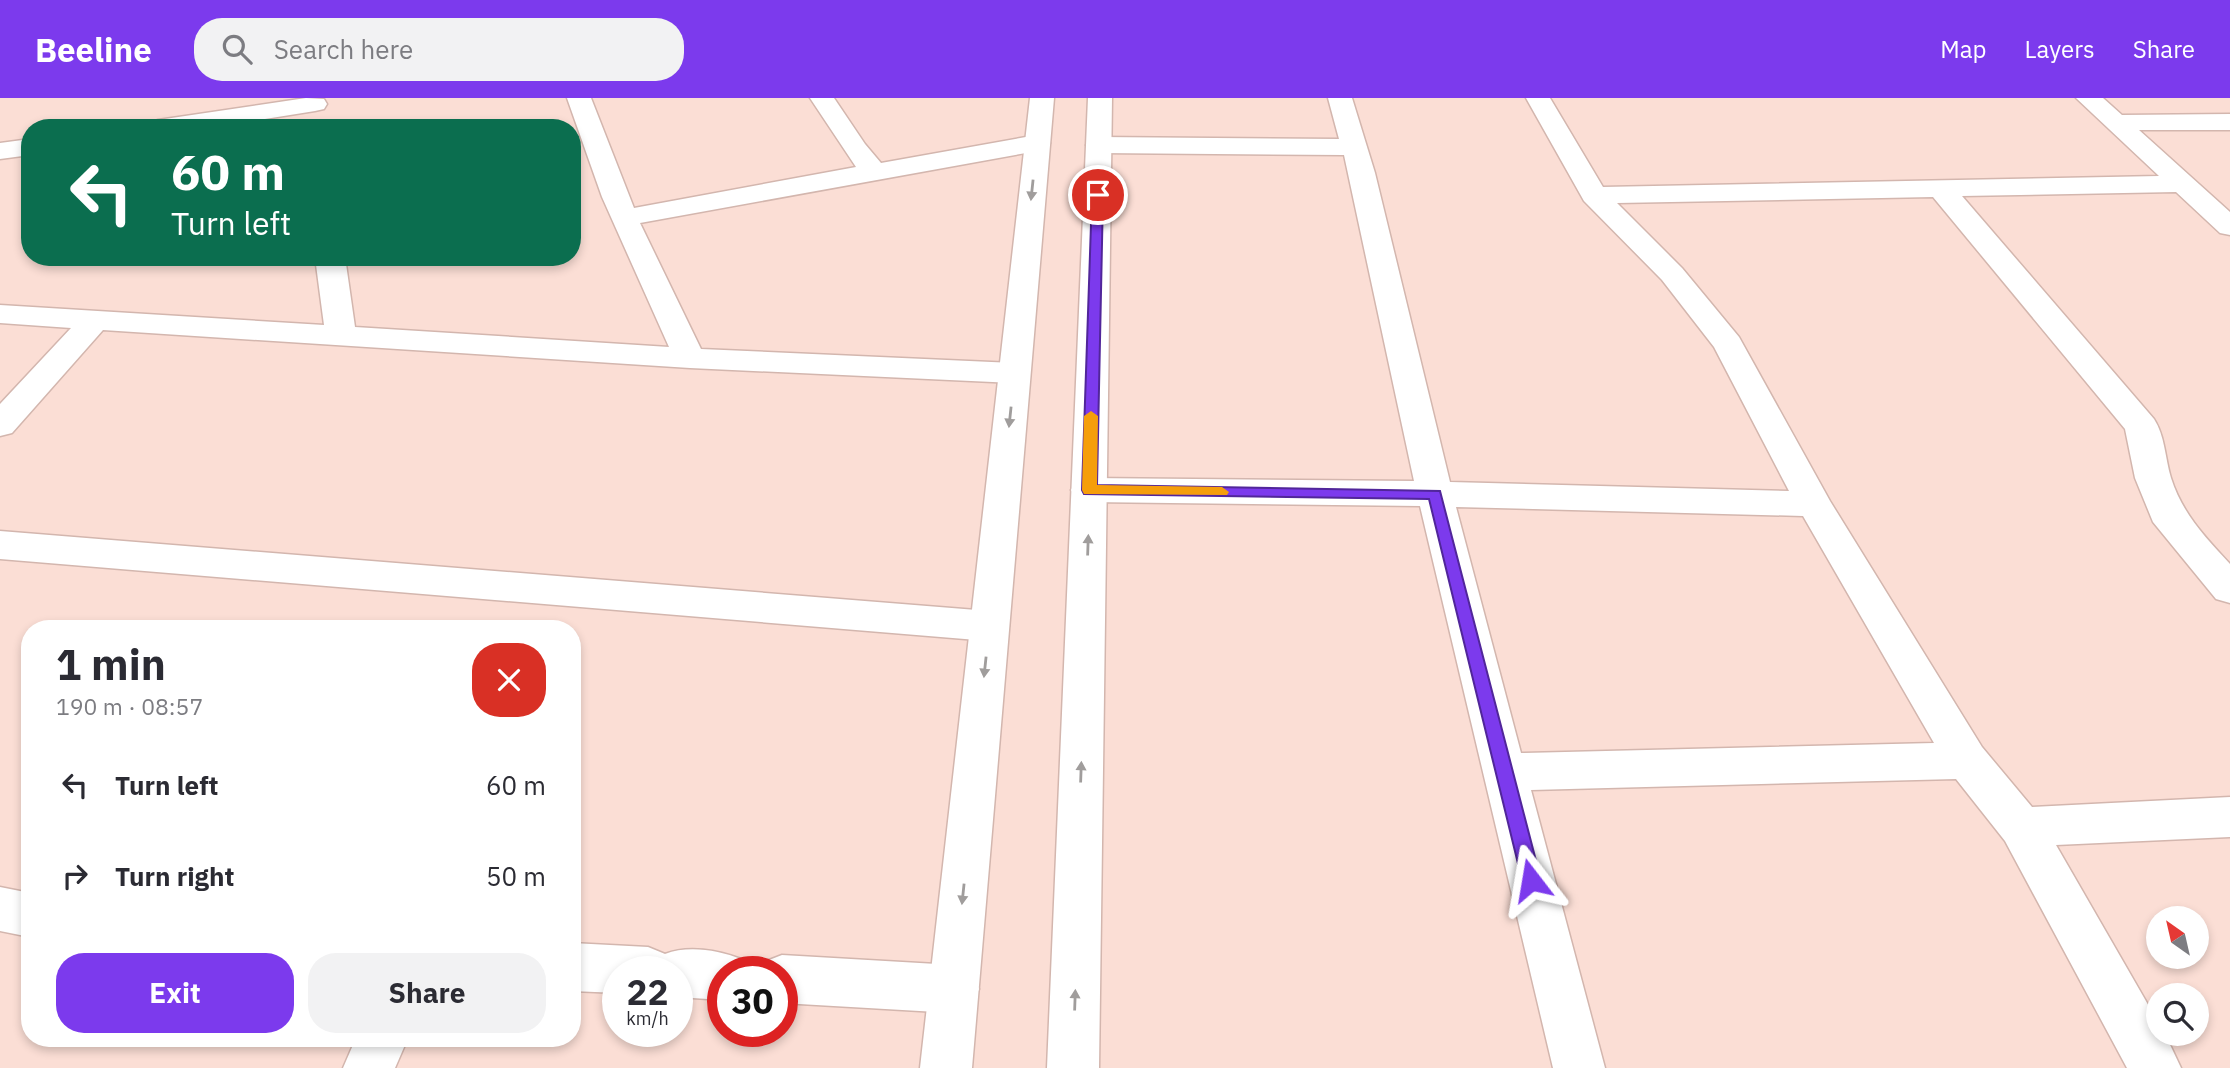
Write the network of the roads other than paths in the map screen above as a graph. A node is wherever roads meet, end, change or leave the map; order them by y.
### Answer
1 (579, 98) edge
2 (822, 98) edge
3 (1042, 98) edge
4 (1100, 98) edge
5 (1340, 98) edge
6 (1538, 98) edge
7 (2088, 98) edge
8 (316, 110) edge
9 (237, 119) edge
10 (2230, 122) edge
11 (2118, 123) junction
12 (1037, 143) junction
13 (1099, 145) junction
14 (1354, 147) junction
15 (21, 148) edge
16 (0, 152) edge
17 (876, 173) junction
18 (2185, 184) junction
19 (1942, 190) junction
20 (1594, 195) junction
21 (626, 218) junction
22 (2230, 227) edge
23 (331, 266) edge
24 (0, 314) edge
25 (93, 322) junction
26 (341, 335) junction
27 (691, 358) junction
28 (1014, 373) junction
29 (0, 425) edge
30 (1089, 490) junction
31 (1435, 494) junction
32 (1814, 504) junction
33 (0, 545) edge
34 (2230, 589) edge
35 (989, 626) junction
36 (1967, 760) junction
37 (1504, 772) junction
38 (2230, 817) edge
39 (2021, 827) junction
40 (0, 909) edge
41 (21, 913) edge
42 (581, 967) edge
43 (602, 969) edge
44 (798, 980) edge
45 (954, 989) junction
46 (378, 1047) edge
47 (369, 1068) edge
48 (946, 1068) edge
49 (1073, 1068) edge
50 (1578, 1068) edge
51 (2155, 1068) edge

1 - 21 street
2 - 17 street
3 - 12 street
4 - 13 street
5 - 14 street
6 - 20 street
7 - 11 street
8 - 9 street
10 - 11 street
11 - 18 street
12 - 17 street
12 -> 28 street
13 - 14 street
13 - 30 street
14 - 31 street
15 - 16 street
17 - 21 street
18 - 19 street
18 - 22 street
19 - 20 street
19 - 34 street
20 - 32 street
21 - 27 street
23 - 26 street
24 - 25 street
25 - 26 street
25 - 29 street
26 - 27 street
27 - 28 street
28 -> 35 street
30 - 31 street
49 -> 30 street
31 - 32 street
31 - 37 street
32 - 36 street
33 - 35 street
35 -> 45 street
36 - 37 street
36 - 39 street
37 - 50 street
38 - 39 street
39 - 51 street
40 - 41 street
42 - 43 street
44 - 45 street
45 - 48 street
46 - 47 street

